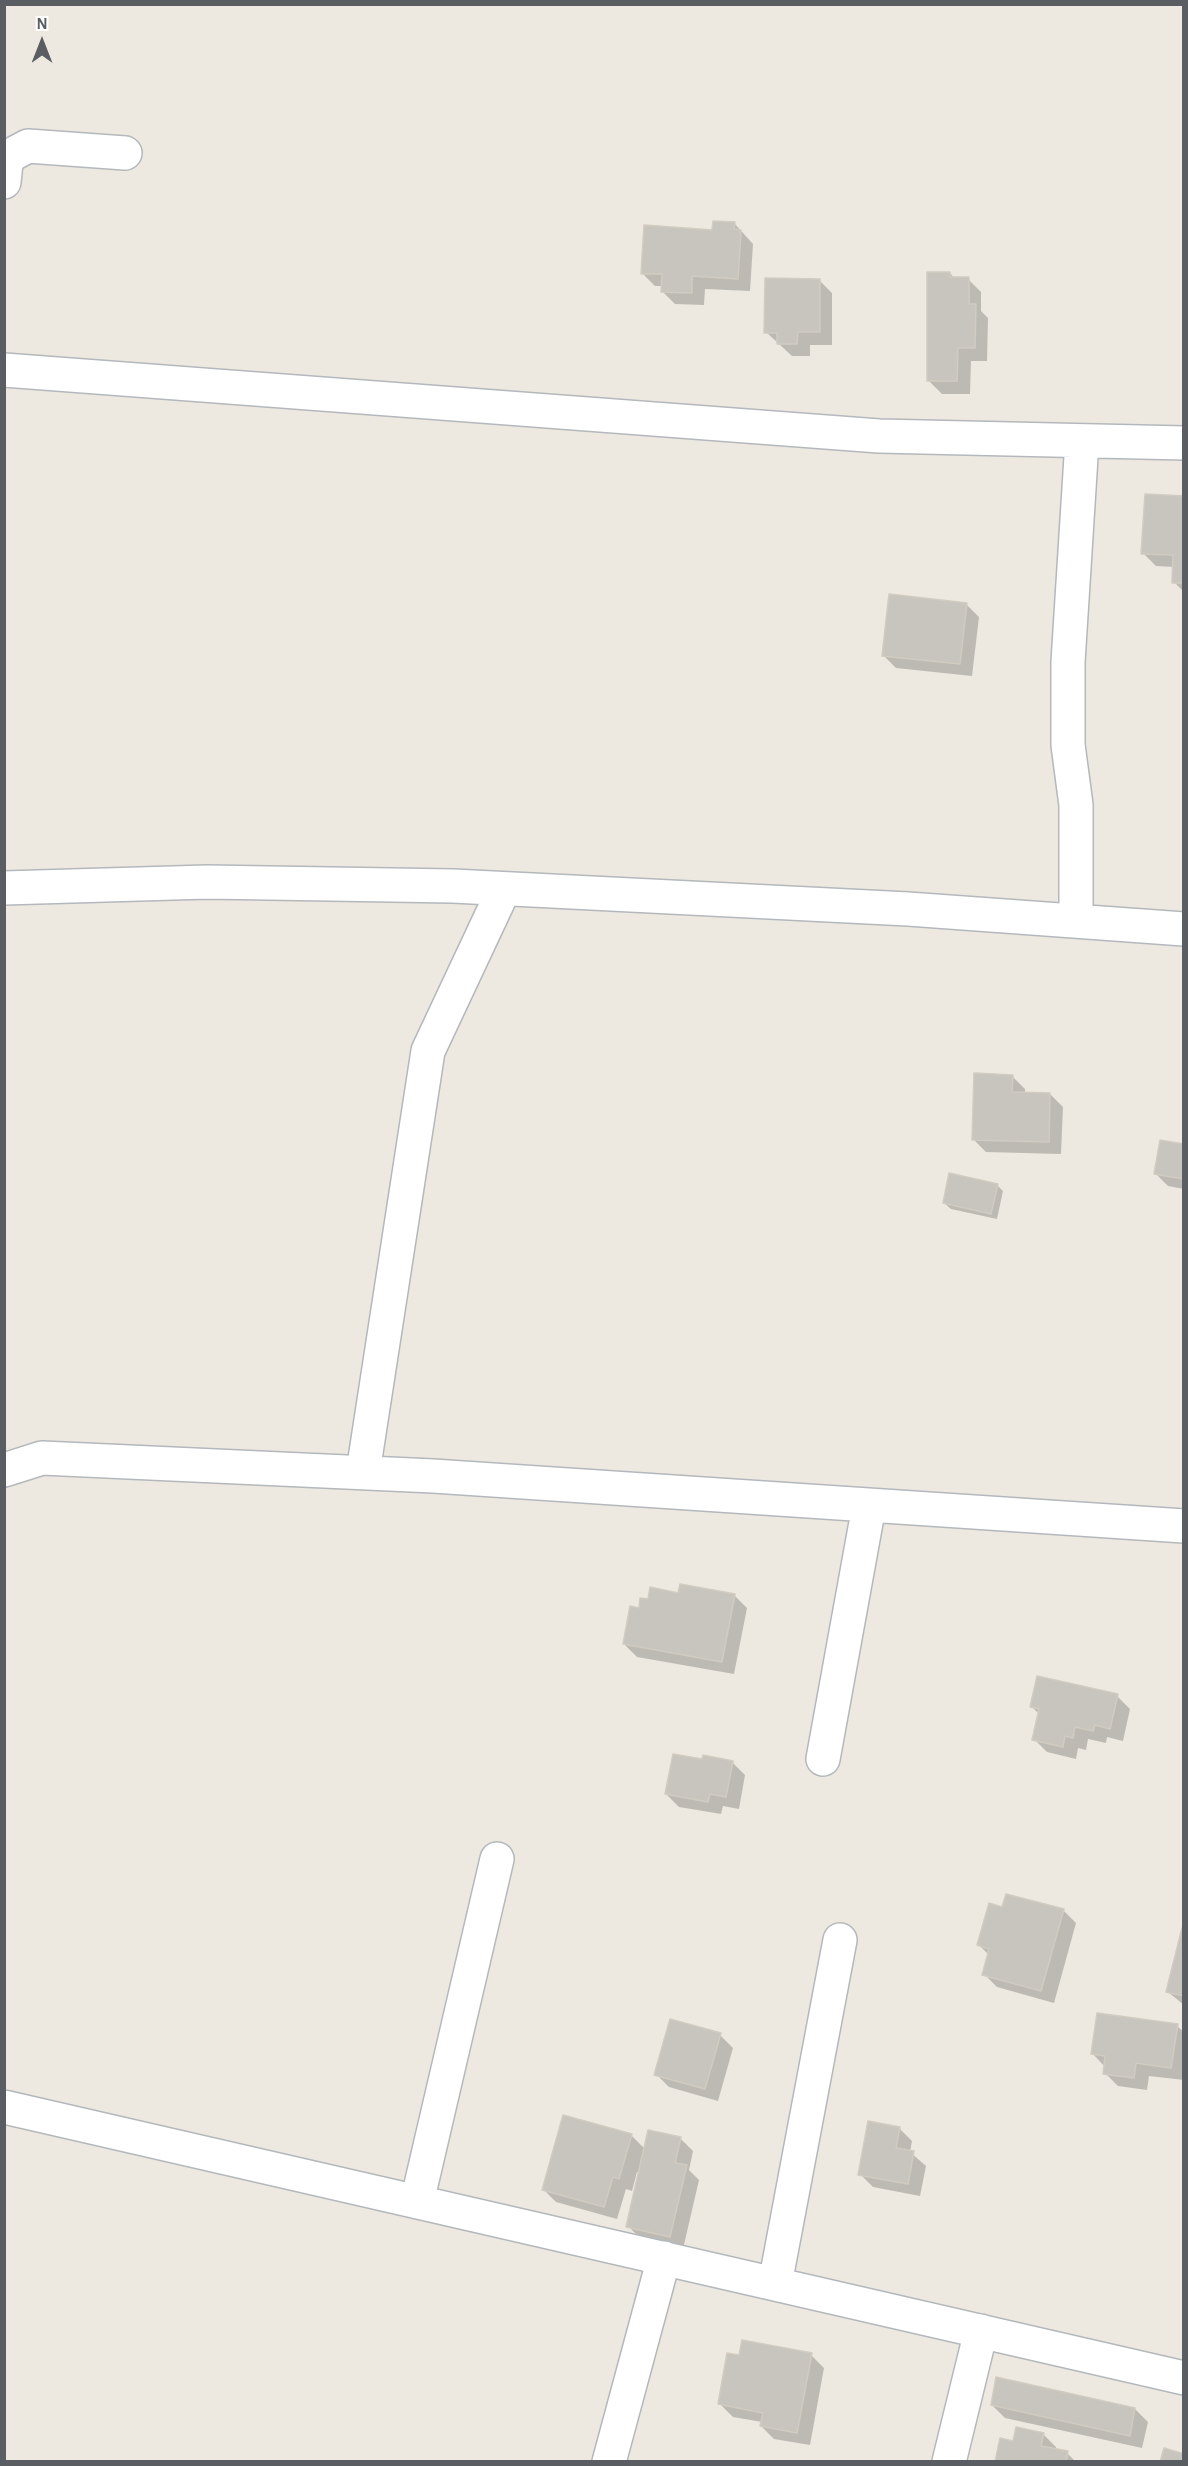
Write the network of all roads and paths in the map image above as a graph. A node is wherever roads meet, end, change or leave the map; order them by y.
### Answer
1 (125, 153) dead end
2 (4, 182) edge
3 (4, 370) edge
4 (1082, 441) junction
5 (1184, 442) edge
6 (504, 889) junction
7 (7, 896) edge
8 (1076, 921) junction
9 (1184, 929) edge
10 (4, 1470) edge
11 (363, 1472) junction
12 (869, 1506) junction
13 (1184, 1526) edge
14 (823, 1759) dead end
15 (497, 1859) dead end
16 (840, 1940) dead end
17 (4, 2107) edge
18 (417, 2202) junction
19 (664, 2258) junction
20 (775, 2284) junction
21 (981, 2331) junction
22 (1184, 2378) edge
23 (609, 2462) edge
24 (949, 2462) edge

1 - 2 street
3 - 4 street
4 - 5 street
4 - 8 street
6 - 7 street
6 - 8 street
6 - 11 street
8 - 9 street
10 - 11 street
11 - 12 street
12 - 13 street
12 - 14 street
15 - 18 street
16 - 20 street
17 - 18 street
18 - 19 street
19 - 20 street
19 - 23 street
20 - 21 street
21 - 22 street
21 - 24 street

